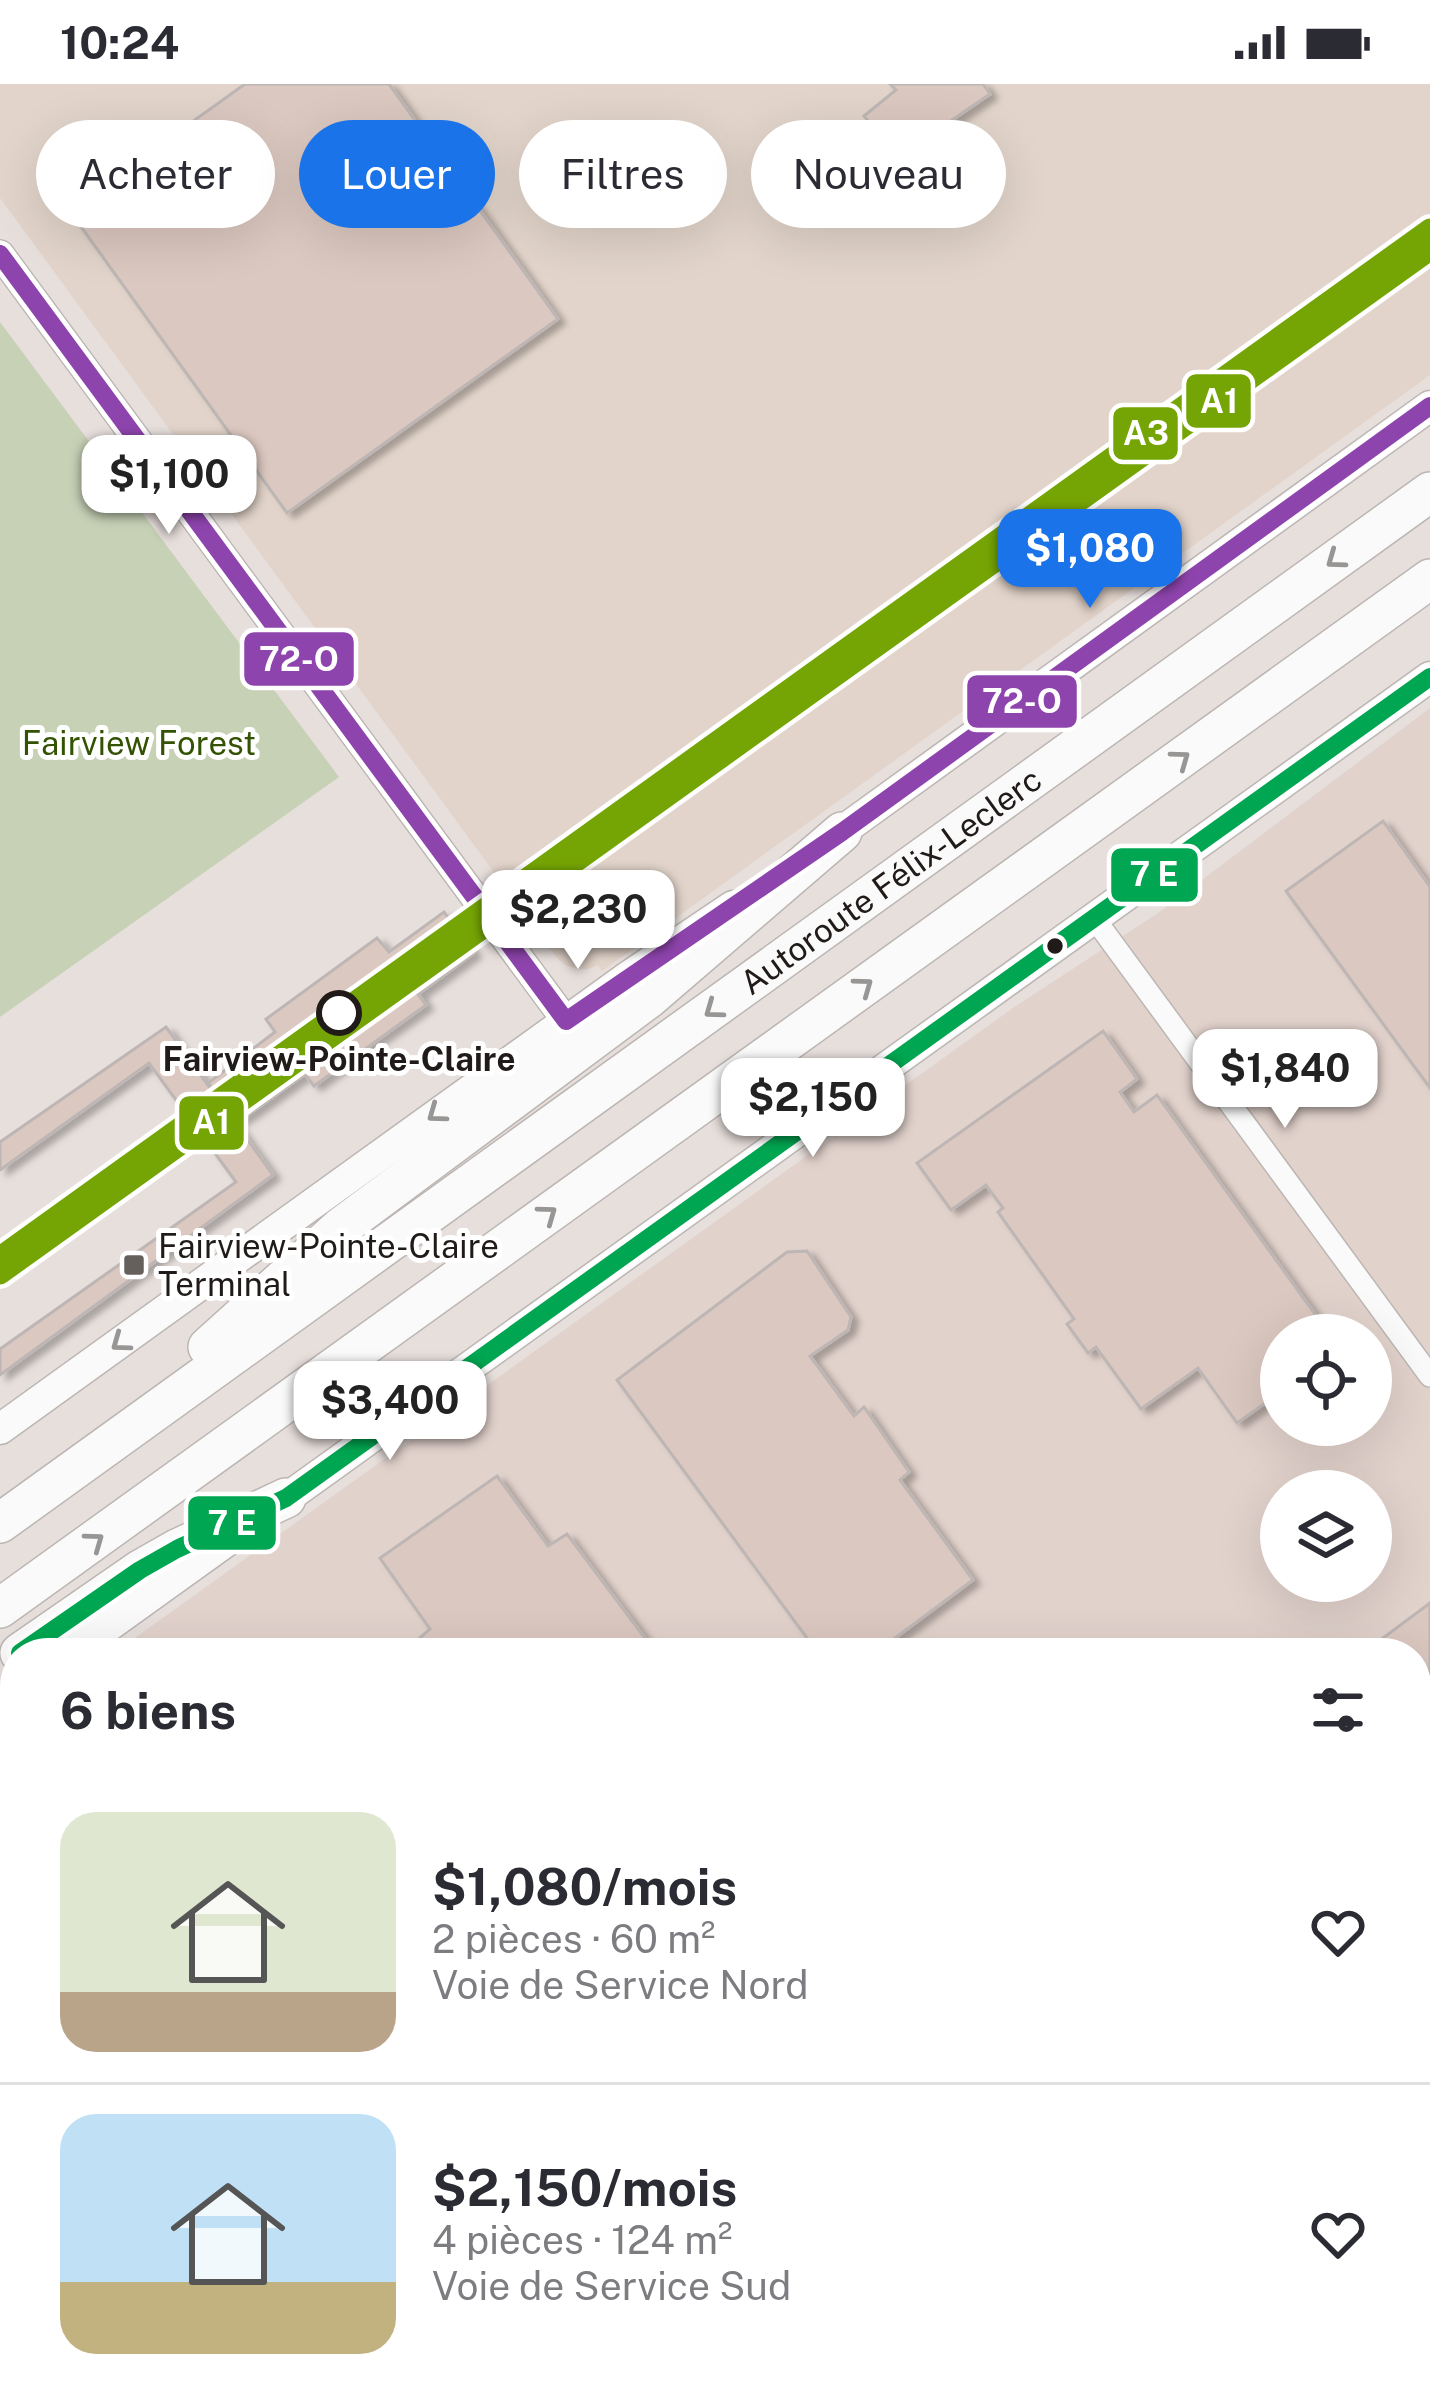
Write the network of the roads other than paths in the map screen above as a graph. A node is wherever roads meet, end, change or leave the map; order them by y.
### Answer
1 (0, 254) edge
2 (1430, 406) edge
3 (1430, 492) edge
4 (1430, 579) edge
5 (1430, 676) edge
6 (842, 832) junction
7 (1094, 918) junction
8 (566, 1022) junction
9 (1430, 1376) edge
10 (0, 1429) edge
11 (57, 1483) junction
12 (286, 1498) junction
13 (0, 1523) edge
14 (0, 1608) edge
15 (42, 1638) edge
16 (92, 1638) edge

1 - 8 street
2 - 6 main road
3 -> 11 highway, Autoroute Félix-Leclerc
14 -> 4 highway
5 - 7 main road
6 - 8 main road
6 - 11 highway
7 - 9 street
7 - 12 main road
8 -> 10 main road
11 - 13 highway, Autoroute Félix-Leclerc
12 - 15 highway
12 - 16 main road

